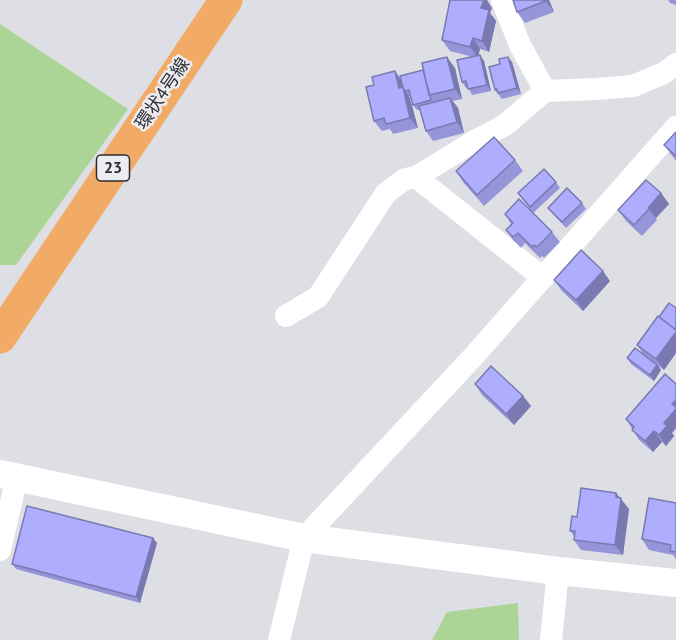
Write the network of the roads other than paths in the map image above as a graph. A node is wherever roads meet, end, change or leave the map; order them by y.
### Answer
1 (226, 0) edge
2 (502, 0) edge
3 (676, 64) edge
4 (544, 91) junction
5 (676, 127) edge
6 (416, 177) junction
7 (543, 278) junction
8 (286, 316) dead end
9 (0, 337) edge
10 (8, 475) edge
11 (304, 538) junction
12 (0, 549) edge
13 (558, 571) junction
14 (676, 583) edge
15 (279, 640) edge
16 (551, 640) edge

1 - 9 main road, 環状4号線 / 23
2 - 4 street
3 - 4 street
4 - 6 street
5 - 7 street
6 - 7 street
6 - 8 street
7 - 11 street
10 - 11 street
10 - 12 street
11 - 13 street
11 - 15 street
13 - 14 street
13 - 16 street

